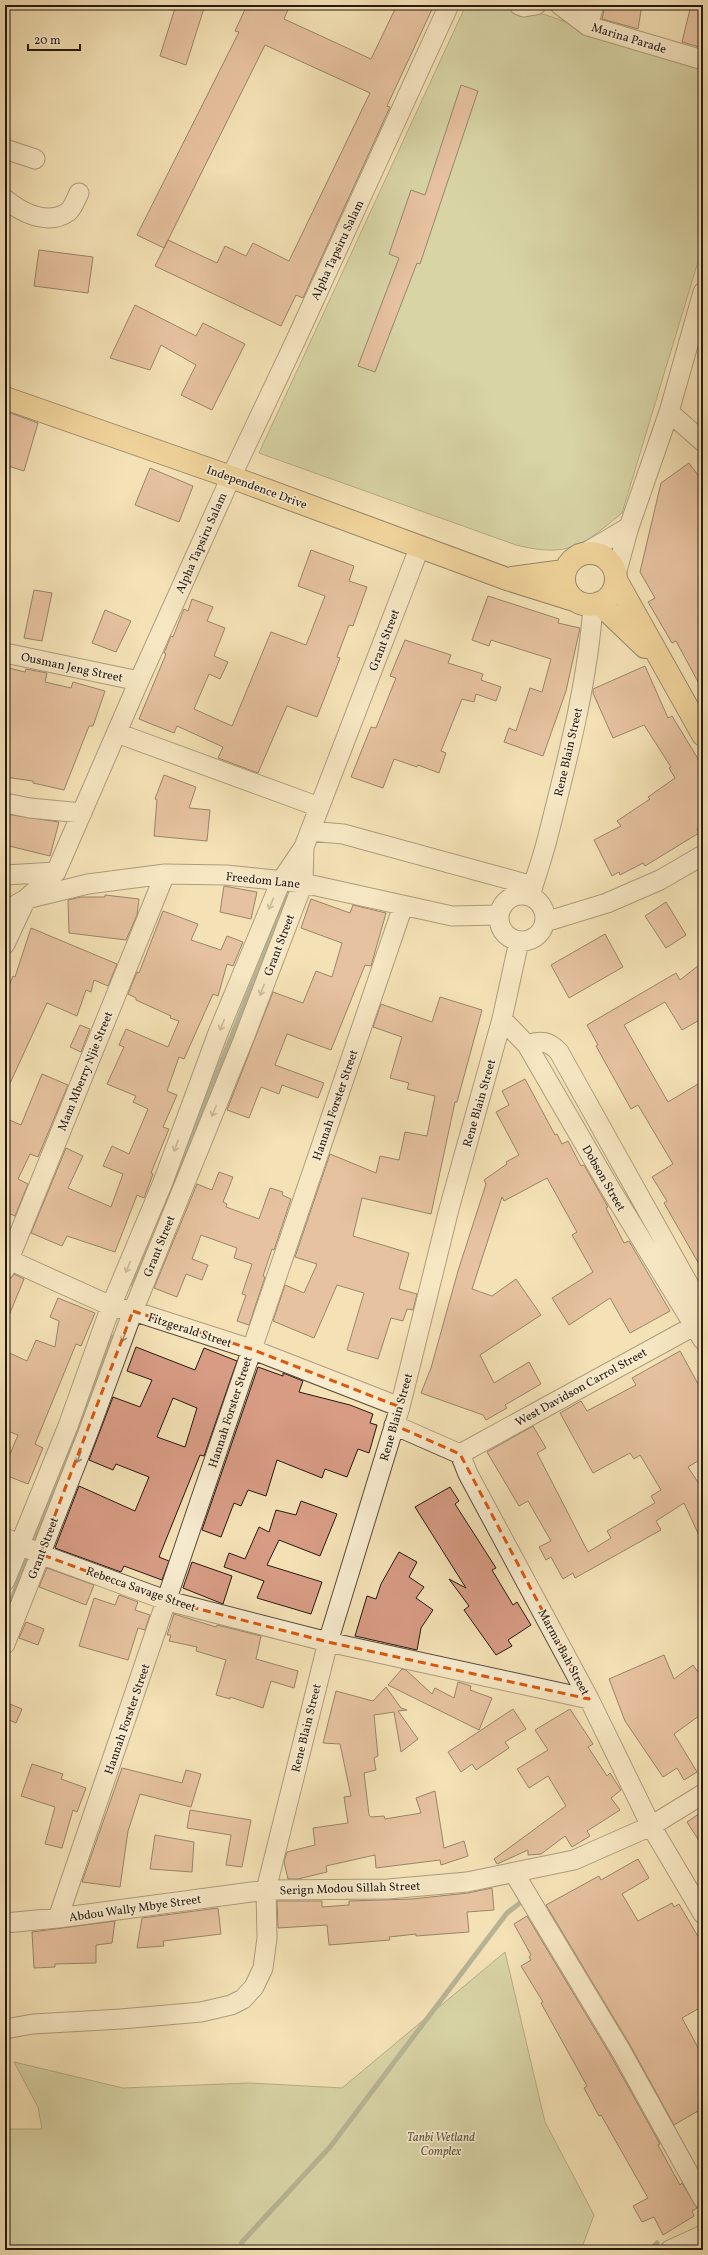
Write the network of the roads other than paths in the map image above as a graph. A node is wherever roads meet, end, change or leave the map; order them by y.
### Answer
1 (449, 5) edge
2 (519, 5) edge
3 (536, 5) edge
4 (560, 5) edge
5 (594, 5) edge
6 (588, 26) junction
7 (703, 60) edge
8 (5, 149) edge
9 (35, 159) dead end
10 (79, 193) dead end
11 (5, 199) edge
12 (703, 292) edge
13 (5, 398) edge
14 (668, 412) junction
15 (703, 442) edge
16 (231, 477) junction
17 (629, 527) junction
18 (420, 546) junction
19 (585, 553) junction
20 (564, 571) junction
21 (616, 577) junction
22 (507, 579) junction
23 (589, 602) junction
24 (5, 653) edge
25 (661, 662) junction
26 (139, 681) junction
27 (117, 733) junction
28 (703, 735) edge
29 (5, 803) edge
30 (319, 807) junction
31 (82, 813) junction
32 (307, 839) junction
33 (703, 855) edge
34 (56, 872) junction
35 (164, 874) junction
36 (5, 875) edge
37 (281, 881) junction
38 (303, 883) junction
39 (531, 891) junction
40 (26, 899) junction
41 (403, 906) junction
42 (5, 911) edge
43 (499, 916) junction
44 (545, 922) junction
45 (519, 941) junction
46 (5, 944) edge
47 (502, 1019) junction
48 (6, 1262) edge
49 (111, 1306) junction
50 (133, 1311) junction
51 (701, 1324) edge
52 (251, 1349) junction
53 (400, 1407) junction
54 (394, 1425) junction
55 (460, 1454) junction
56 (12, 1541) edge
57 (40, 1554) junction
58 (5, 1581) edge
59 (168, 1601) junction
60 (328, 1642) junction
61 (5, 1644) edge
62 (589, 1699) junction
63 (703, 1794) edge
64 (651, 1826) junction
65 (514, 1873) junction
66 (266, 1890) junction
67 (703, 1914) edge
68 (58, 1918) junction
69 (5, 1923) edge
70 (5, 2029) edge
71 (703, 2199) edge
72 (703, 2235) edge
73 (670, 2250) edge

1 - 16 street, Alpha Tapsiru Salam
2 - 3 street
4 - 6 street, Marina Parade
5 - 6 street
6 - 7 street, Marina Parade
8 - 9 street
10 - 11 street
12 - 14 street
13 - 16 highway, Independence Drive
14 - 15 street
14 - 17 street
16 - 18 highway, Independence Drive
16 - 26 street, Alpha Tapsiru Salam
17 - 19 street
17 - 21 street
18 - 22 highway, Independence Drive
18 - 30 street, Grant Street
19 - 20 highway
19 - 21 highway
20 - 22 highway
20 - 23 highway
21 - 23 highway
21 - 25 highway
22 - 23 highway, Independence Drive
23 - 25 highway
23 - 39 street, Rene Blain Street
24 - 26 street, Ousman Jeng Street
25 - 28 highway
26 - 27 street, Alpha Tapsiru Salam
27 - 30 street
27 - 31 street, Alpha Tapsiru Salam
29 - 31 street
30 - 32 street, Grant Street
31 - 34 street, Alpha Tapsiru Salam
32 - 37 street, Grant Street
32 - 38 street, Grant Street
32 - 39 street
33 - 44 street
34 - 36 street
34 - 40 street, Alpha Tapsiru Salam
35 - 37 street, Freedom Lane
35 - 40 street, Freedom Lane
35 - 48 street, Mam Mberry Njie Street
37 - 38 street, Freedom Lane
37 -> 49 street, Grant Street
38 - 41 street, Freedom Lane
38 -> 50 street, Grant Street
39 - 43 street
39 - 44 street
40 - 42 street
40 - 46 street, Alpha Tapsiru Salam
41 - 43 street, Freedom Lane
41 - 52 street, Hannah Forster Street
43 - 45 street
44 - 45 street
45 - 47 street, Rene Blain Street
47 - 51 street, Dobson Street
47 - 53 street, Rene Blain Street
48 - 49 street, Fitzgerald Street
49 - 50 street, Fitzgerald Street
49 - 56 street, Grant Street
50 - 52 street, Fitzgerald Street
50 -> 57 street, Grant Street
51 - 55 street, West Davidson Carrol Street
52 - 53 street, Fitzgerald Street
52 - 59 street, Hannah Forster Street
53 - 54 street, Rene Blain Street
54 - 55 street
54 - 60 street, Rene Blain Street
55 - 62 street, Marma Bah Street
56 - 57 street, Rebecca Savage Street
56 - 58 street, Grant Street
57 - 59 street, Rebecca Savage Street
57 - 61 street, Grant Street
59 - 60 street, Rebecca Savage Street
59 - 68 street, Hannah Forster Street
60 - 62 street, Rebecca Savage Street
60 - 66 street, Rene Blain Street
62 - 64 street, Marma Bah Street
63 - 64 street, Serign Modou Sillah Street
64 - 65 street, Serign Modou Sillah Street
64 - 67 street, Marma Bah Street
65 - 66 street, Serign Modou Sillah Street
65 - 71 street
66 - 68 street, Abdou Wally Mbye Street
66 - 70 street, Rene Blain Street
68 - 69 street, Abdou Wally Mbye Street
72 - 73 street

